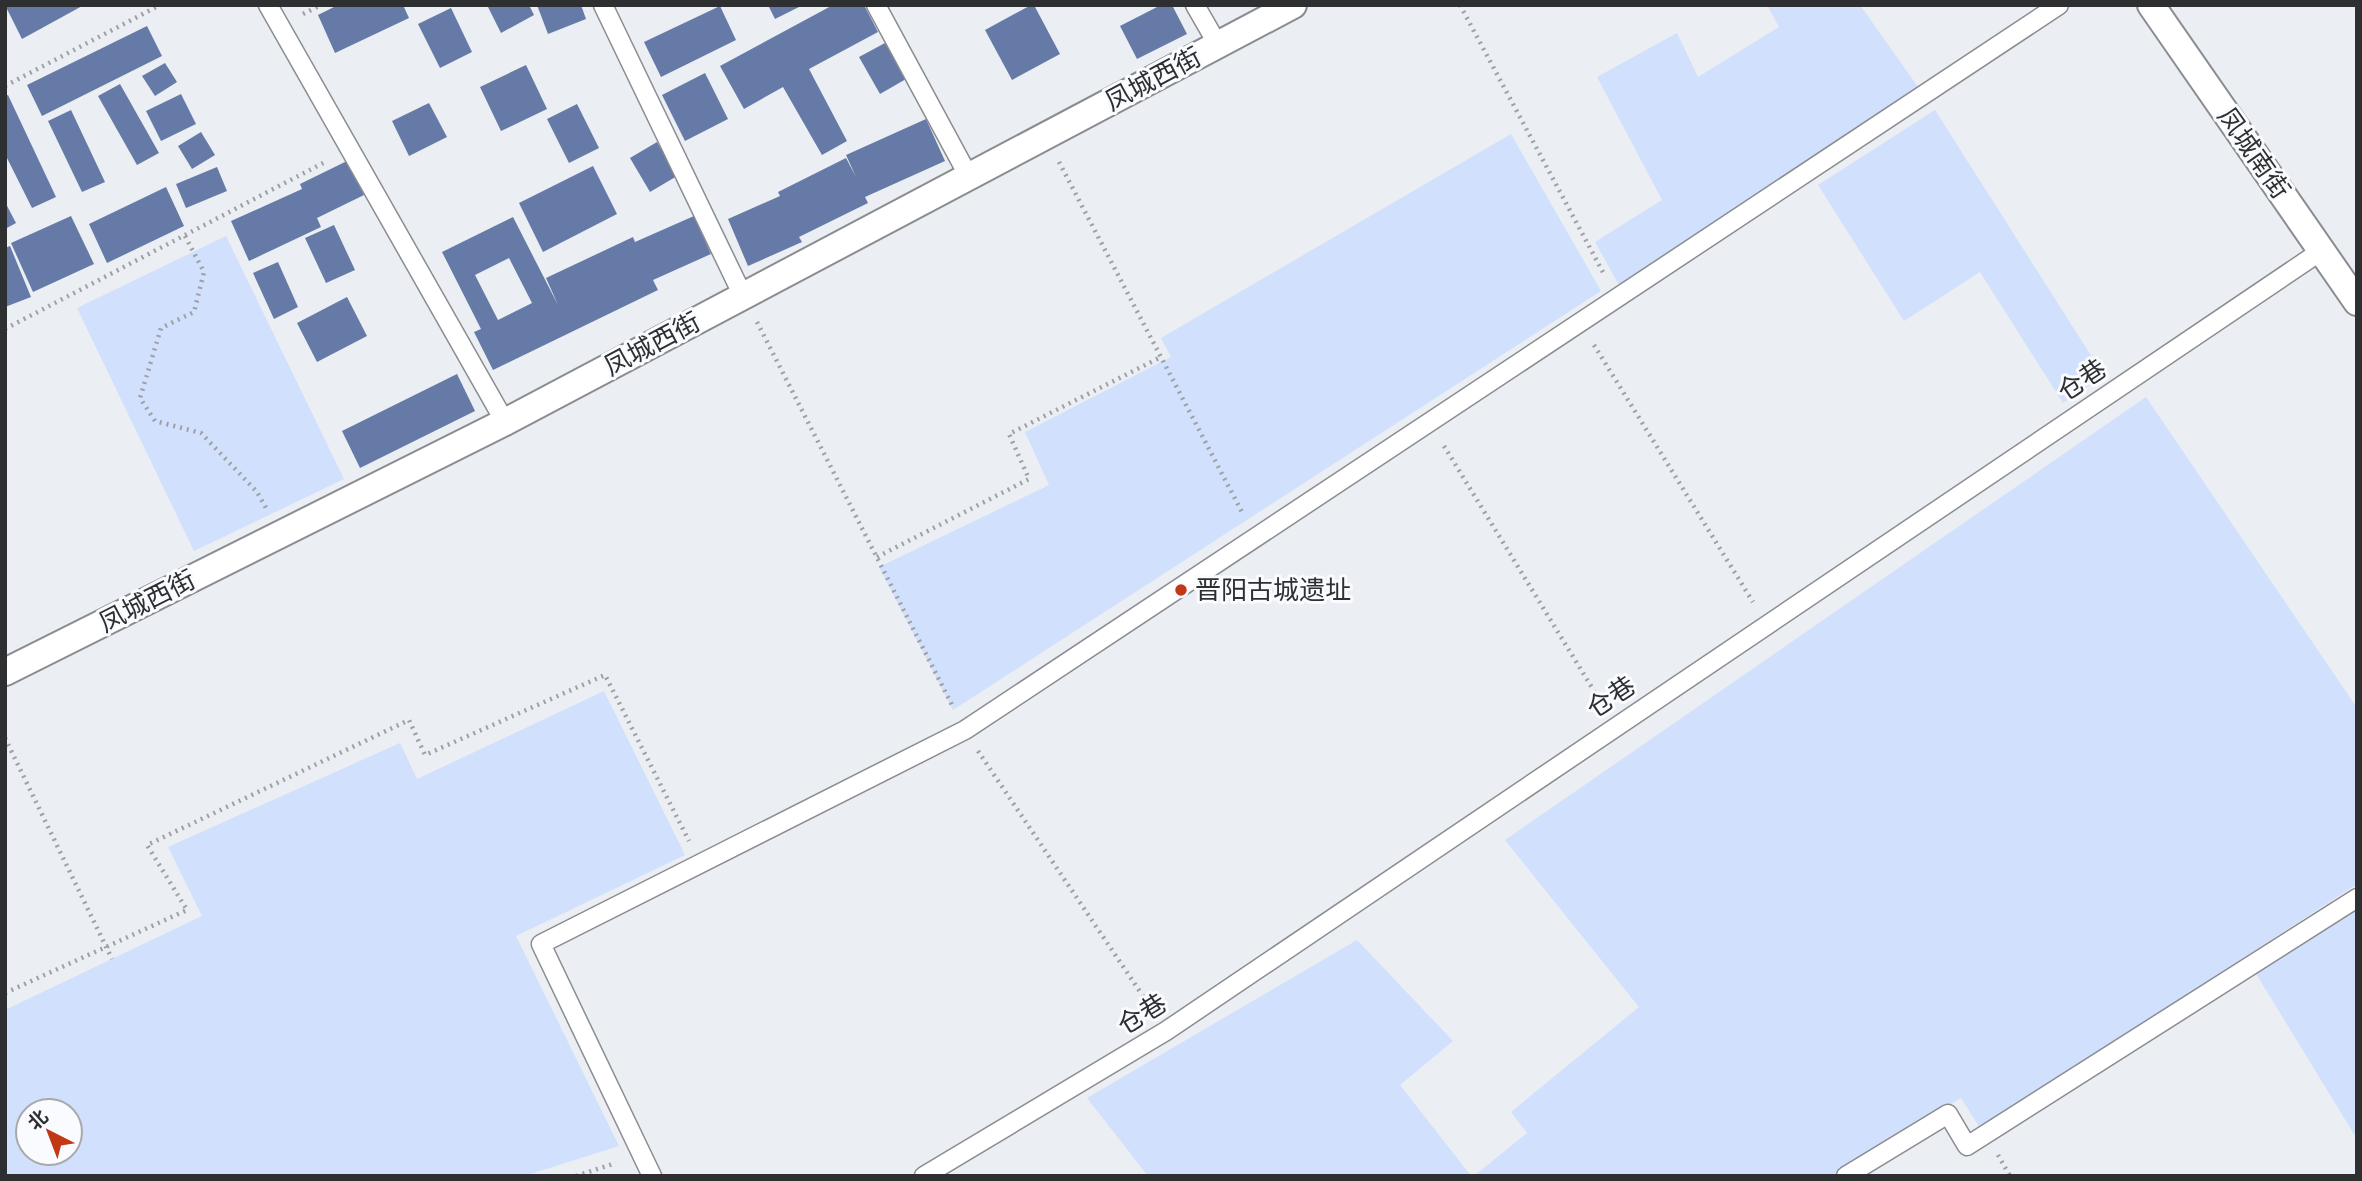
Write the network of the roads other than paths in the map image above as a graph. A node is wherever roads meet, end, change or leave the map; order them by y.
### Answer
1 (268, 5) edge
2 (603, 5) edge
3 (876, 5) edge
4 (1195, 5) edge
5 (1293, 5) edge
6 (2059, 5) edge
7 (2151, 5) edge
8 (1218, 45) junction
9 (969, 177) junction
10 (2322, 251) junction
11 (743, 296) junction
12 (2357, 302) edge
13 (505, 422) junction
14 (5, 671) edge
15 (2357, 898) edge
16 (652, 1176) edge
17 (924, 1176) edge
18 (1846, 1176) edge

1 - 13 lane
2 - 11 lane
3 - 9 lane
4 - 8 lane
5 - 8 street, 凤城西街
6 - 16 lane
7 - 10 street, 凤城南街
8 - 9 street, 凤城西街
9 - 11 street, 凤城西街
10 - 12 street, 凤城南街
10 - 17 lane, 仓巷
11 - 13 street, 凤城西街
13 - 14 street, 凤城西街
15 - 18 lane

